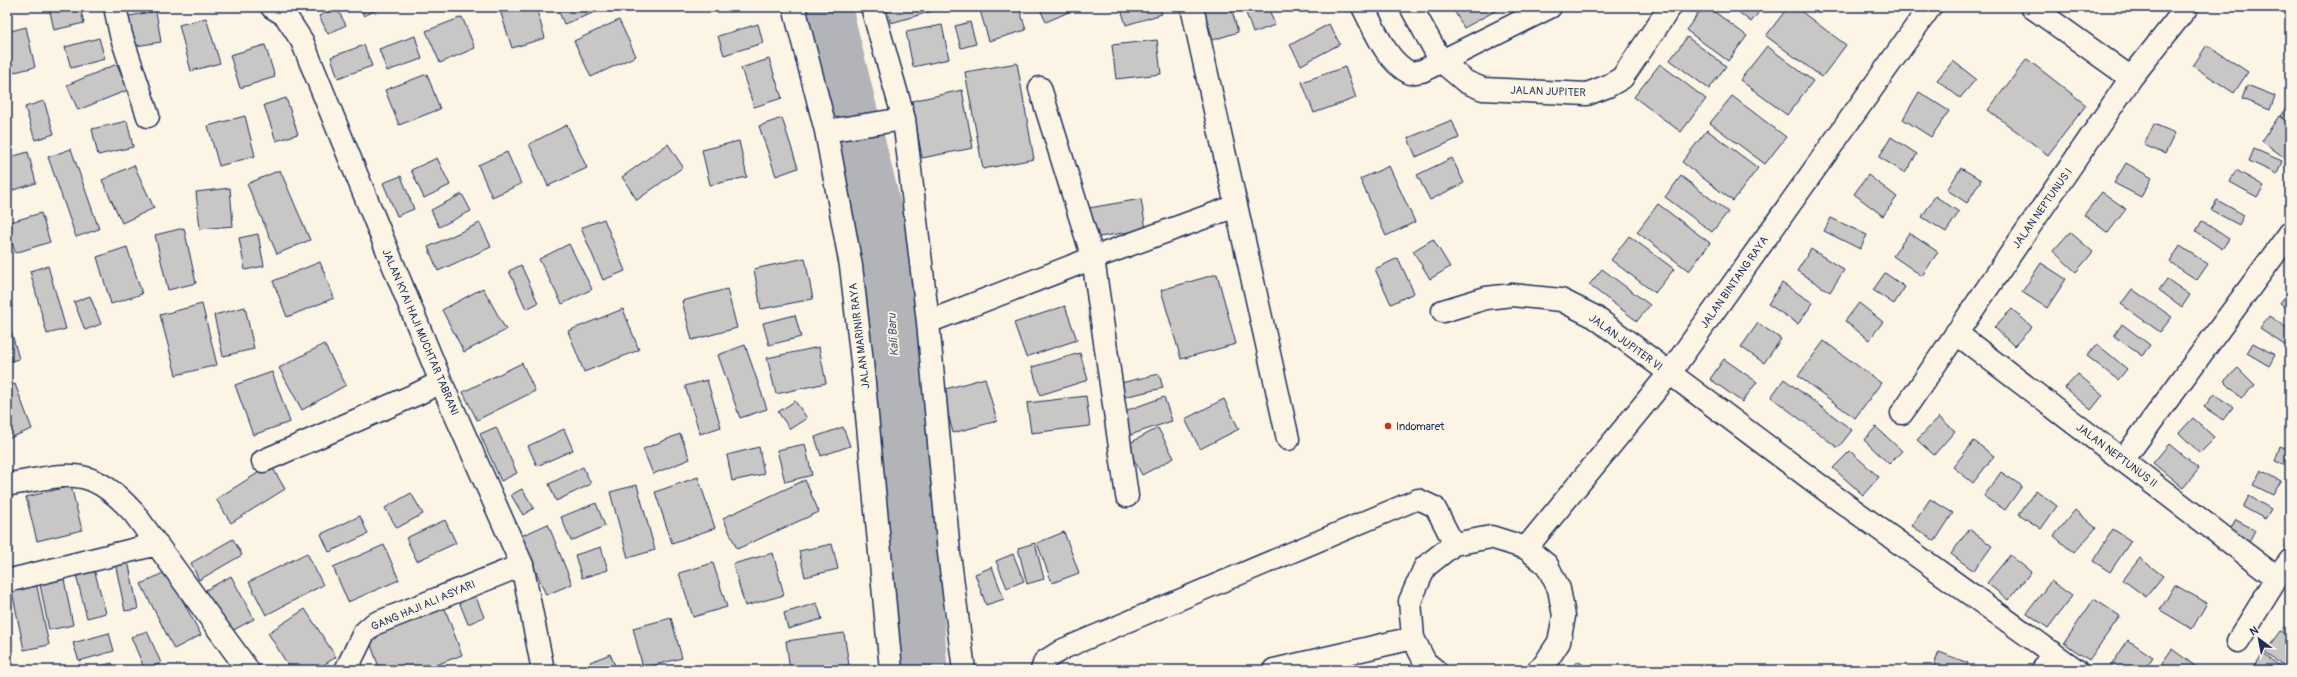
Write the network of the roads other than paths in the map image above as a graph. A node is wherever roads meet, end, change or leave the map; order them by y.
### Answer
1 (115, 7) edge
2 (272, 7) edge
3 (794, 7) edge
4 (872, 7) edge
5 (1192, 7) edge
6 (1363, 7) edge
7 (1411, 7) edge
8 (1550, 7) edge
9 (1670, 7) edge
10 (1930, 7) edge
11 (2032, 7) edge
12 (2187, 7) edge
13 (1441, 61) junction
14 (2131, 78) junction
15 (1040, 88) dead end
16 (148, 116) dead end
17 (904, 119) junction
18 (831, 130) junction
19 (1236, 206) junction
20 (2290, 233) edge
21 (1093, 258) junction
22 (1443, 311) dead end
23 (928, 322) junction
24 (1956, 332) junction
25 (1669, 374) junction
26 (441, 382) junction
27 (1902, 414) dead end
28 (1288, 439) dead end
29 (2123, 460) junction
30 (263, 461) dead end
31 (11, 484) dead end
32 (1127, 496) dead end
33 (157, 544) junction
34 (1454, 544) junction
35 (1526, 548) junction
36 (2290, 561) edge
37 (522, 565) junction
38 (2277, 578) junction
39 (7, 581) edge
40 (1413, 638) junction
41 (2238, 641) dead end
42 (2047, 661) edge
43 (248, 670) edge
44 (346, 670) edge
45 (543, 670) edge
46 (891, 670) edge
47 (964, 670) edge
48 (1041, 670) edge
49 (1274, 670) edge
50 (1435, 670) edge
51 (1538, 670) edge
52 (2076, 670) edge

1 - 16 street
2 - 26 street, JALAN KYAI HAJI MUCHTAR TABRANI
3 - 18 street, JALAN MARINIR RAYA
4 - 17 street
5 - 19 street
6 - 13 street
7 - 13 street
8 - 13 street
9 - 13 street, JALAN JUPITER
10 - 25 street, JALAN BINTANG RAYA
11 - 14 street
12 - 14 street, JALAN NEPTUNUS I
14 - 24 street, JALAN NEPTUNUS I
15 - 21 street
17 - 18 street
17 - 23 street
18 - 46 street, JALAN MARINIR RAYA
19 - 21 street
19 - 28 street
20 - 29 street
21 - 23 street
21 - 32 street
22 - 25 street, JALAN JUPITER VI
23 - 47 street
24 - 27 street, JALAN NEPTUNUS I
24 - 29 street, JALAN NEPTUNUS II
25 - 35 street, JALAN BINTANG RAYA
25 - 42 street, JALAN JUPITER VI
26 - 30 street
26 - 37 street, JALAN KYAI HAJI MUCHTAR TABRANI
29 - 38 street, JALAN NEPTUNUS II
31 - 33 street
33 - 39 street
33 - 43 street
34 - 35 street
34 - 40 street
34 - 48 lane
35 - 51 street
36 - 38 street
37 - 44 street, GANG HAJI ALI ASYARI
37 - 45 street, JALAN KYAI HAJI MUCHTAR TABRANI
38 - 41 street
40 - 49 street
40 - 50 street
42 - 52 street, JALAN JUPITER VI

